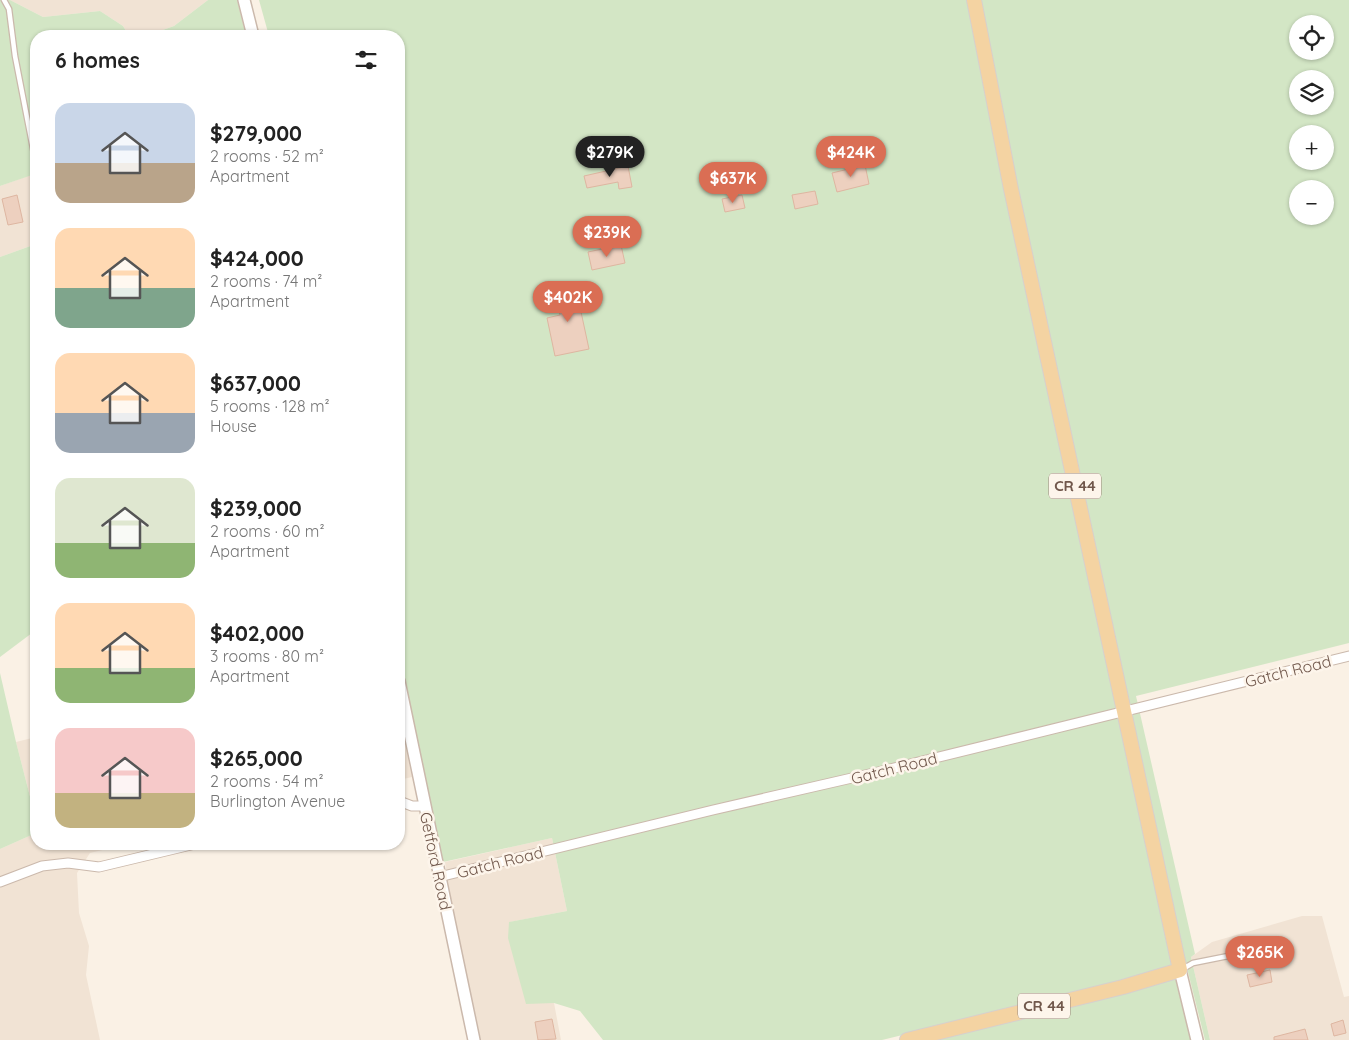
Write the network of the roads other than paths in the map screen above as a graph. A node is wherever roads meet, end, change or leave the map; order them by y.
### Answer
1 (4, 0) edge
2 (244, 0) edge
3 (974, 0) edge
4 (252, 30) edge
5 (30, 133) edge
6 (1349, 656) edge
7 (405, 711) edge
8 (1124, 712) junction
9 (405, 803) edge
10 (424, 806) junction
11 (170, 850) edge
12 (439, 877) junction
13 (0, 882) edge
14 (1273, 946) dead end
15 (1180, 970) junction
16 (474, 1040) edge
17 (907, 1040) edge
18 (1197, 1040) edge

1 - 5 lane
2 - 4 street
3 - 8 main road, CR 44
6 - 8 street, Gatch Road
7 - 10 street, Getford Road
8 - 12 street, Gatch Road
8 - 15 main road, CR 44
9 - 10 street
10 - 12 street, Getford Road
11 - 13 street
12 - 16 street, Getford Road
14 - 15 lane
15 - 17 main road, CR 44
15 - 18 street

